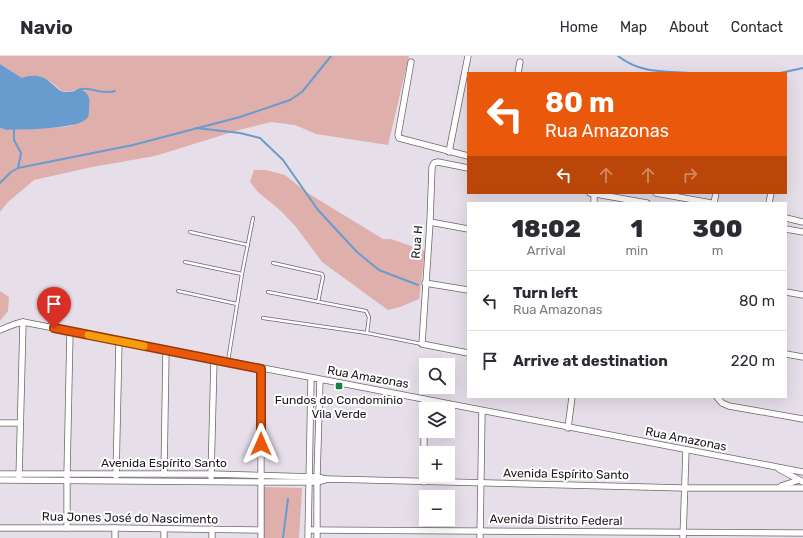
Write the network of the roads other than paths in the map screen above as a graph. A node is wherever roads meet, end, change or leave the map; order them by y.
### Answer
1 (468, 56) edge
2 (411, 62) dead end
3 (520, 62) dead end
4 (518, 72) edge
5 (446, 151) junction
6 (467, 156) edge
7 (441, 162) junction
8 (467, 168) edge
9 (603, 194) edge
10 (664, 194) edge
11 (642, 202) edge
12 (706, 202) edge
13 (253, 218) dead end
14 (787, 218) edge
15 (430, 222) junction
16 (803, 222) edge
17 (467, 229) edge
18 (787, 229) edge
19 (190, 232) dead end
20 (803, 232) edge
21 (248, 245) junction
22 (185, 262) dead end
23 (273, 263) dead end
24 (242, 274) junction
25 (425, 283) junction
26 (467, 290) edge
27 (178, 292) dead end
28 (268, 292) dead end
29 (787, 292) edge
30 (803, 295) edge
31 (318, 302) junction
32 (237, 304) junction
33 (263, 318) dead end
34 (23, 322) junction
35 (0, 330) edge
36 (70, 331) junction
37 (367, 333) junction
38 (119, 341) junction
39 (422, 344) junction
40 (166, 351) junction
41 (467, 354) edge
42 (787, 354) edge
43 (803, 357) edge
44 (214, 360) junction
45 (228, 362) junction
46 (261, 369) junction
47 (311, 378) junction
48 (320, 380) junction
49 (572, 398) edge
50 (718, 398) edge
51 (424, 399) junction
52 (482, 412) junction
53 (803, 419) edge
54 (0, 423) edge
55 (20, 423) junction
56 (568, 428) junction
57 (424, 446) edge
58 (686, 450) junction
59 (773, 466) junction
60 (803, 472) edge
61 (0, 474) edge
62 (164, 474) junction
63 (211, 474) junction
64 (261, 474) junction
65 (19, 477) junction
66 (67, 477) junction
67 (116, 477) junction
68 (309, 479) junction
69 (317, 479) junction
70 (0, 480) edge
71 (802, 480) edge
72 (211, 481) junction
73 (261, 482) junction
74 (419, 482) edge
75 (424, 482) edge
76 (480, 484) junction
77 (684, 488) junction
78 (775, 488) junction
79 (803, 488) edge
80 (0, 528) edge
81 (67, 528) junction
82 (115, 528) junction
83 (164, 529) junction
84 (212, 529) junction
85 (260, 530) junction
86 (309, 530) junction
87 (318, 530) junction
88 (480, 530) junction
89 (803, 533) edge
90 (683, 535) edge
91 (115, 538) edge
92 (164, 538) edge
93 (212, 538) edge
94 (260, 538) edge
95 (308, 538) edge
96 (318, 538) edge
97 (480, 538) edge

1 - 5 street, Rua H
2 - 5 street
3 - 4 street
5 - 6 street
5 - 7 street, Rua H
7 - 8 street
7 - 15 street, Rua H
9 - 11 street
10 - 12 street
13 - 21 lane
14 - 16 street
15 - 17 street
15 - 25 street, Rua H
18 - 20 street
19 - 21 lane
21 - 24 lane
22 - 24 lane
23 - 31 lane
24 - 32 lane
25 - 26 street
25 - 39 street, Rua H
27 - 32 lane
28 - 31 lane
29 - 30 street
31 - 37 lane
32 - 45 lane
33 - 37 lane
34 - 35 street, Rua Amazonas
34 - 36 street, Rua Amazonas
34 - 55 street
36 - 38 street, Rua Amazonas
36 - 66 street
37 - 39 lane
38 - 40 street, Rua Amazonas
38 - 67 street
39 - 41 street
40 - 44 street, Rua Amazonas
40 - 62 street
42 - 43 street
44 - 45 street, Rua Amazonas
44 - 63 street
45 - 46 street, Rua Amazonas
46 - 47 street, Rua Amazonas
46 - 64 street
47 - 48 street, Rua Amazonas
47 - 68 street
48 - 51 street, Rua Amazonas
48 - 69 street
49 - 56 street
50 - 53 street
51 - 52 street, Rua Amazonas
51 - 57 street
52 - 56 street, Rua Amazonas
52 - 76 street
54 - 55 street
55 - 65 street
56 - 58 street, Rua Amazonas
58 - 59 street, Rua Amazonas
58 - 77 street
59 - 60 street, Rua Amazonas
59 - 71 street
61 - 65 street, Avenida Espírito Santo
62 - 63 street, Avenida Espírito Santo
62 - 67 street, Avenida Espírito Santo
63 - 64 street, Avenida Espírito Santo
63 - 72 street
64 - 68 street, Avenida Espírito Santo
64 - 73 street
65 - 66 street, Avenida Espírito Santo
65 - 70 street, Avenida Espírito Santo
66 - 67 street, Avenida Espírito Santo
66 - 81 street
67 - 72 street, Avenida Espírito Santo
68 - 69 street, Avenida Espírito Santo
68 - 73 street, Avenida Espírito Santo
68 - 86 street
69 - 74 street, Avenida Espírito Santo
69 - 87 street
71 - 78 street
72 - 73 street, Avenida Espírito Santo
73 - 85 street
75 - 76 street, Avenida Espírito Santo
76 - 77 street, Avenida Espírito Santo
76 - 88 street
77 - 78 street, Avenida Espírito Santo
77 - 90 street
78 - 79 street, Avenida Espírito Santo
80 - 81 street, Rua Jones José do Nascimento
81 - 82 street, Rua Jones José do Nascimento
82 - 83 street, Rua Jones José do Nascimento
82 - 91 street
83 - 84 street, Rua Jones José do Nascimento
83 - 92 street
84 - 85 street, Rua Jones José do Nascimento
84 - 93 street
85 - 94 street
86 - 87 street, Avenida Distrito Federal
86 - 95 street
87 - 88 street, Avenida Distrito Federal
87 - 96 street
88 - 90 street, Avenida Distrito Federal
88 - 97 street
89 - 90 street, Avenida Distrito Federal

